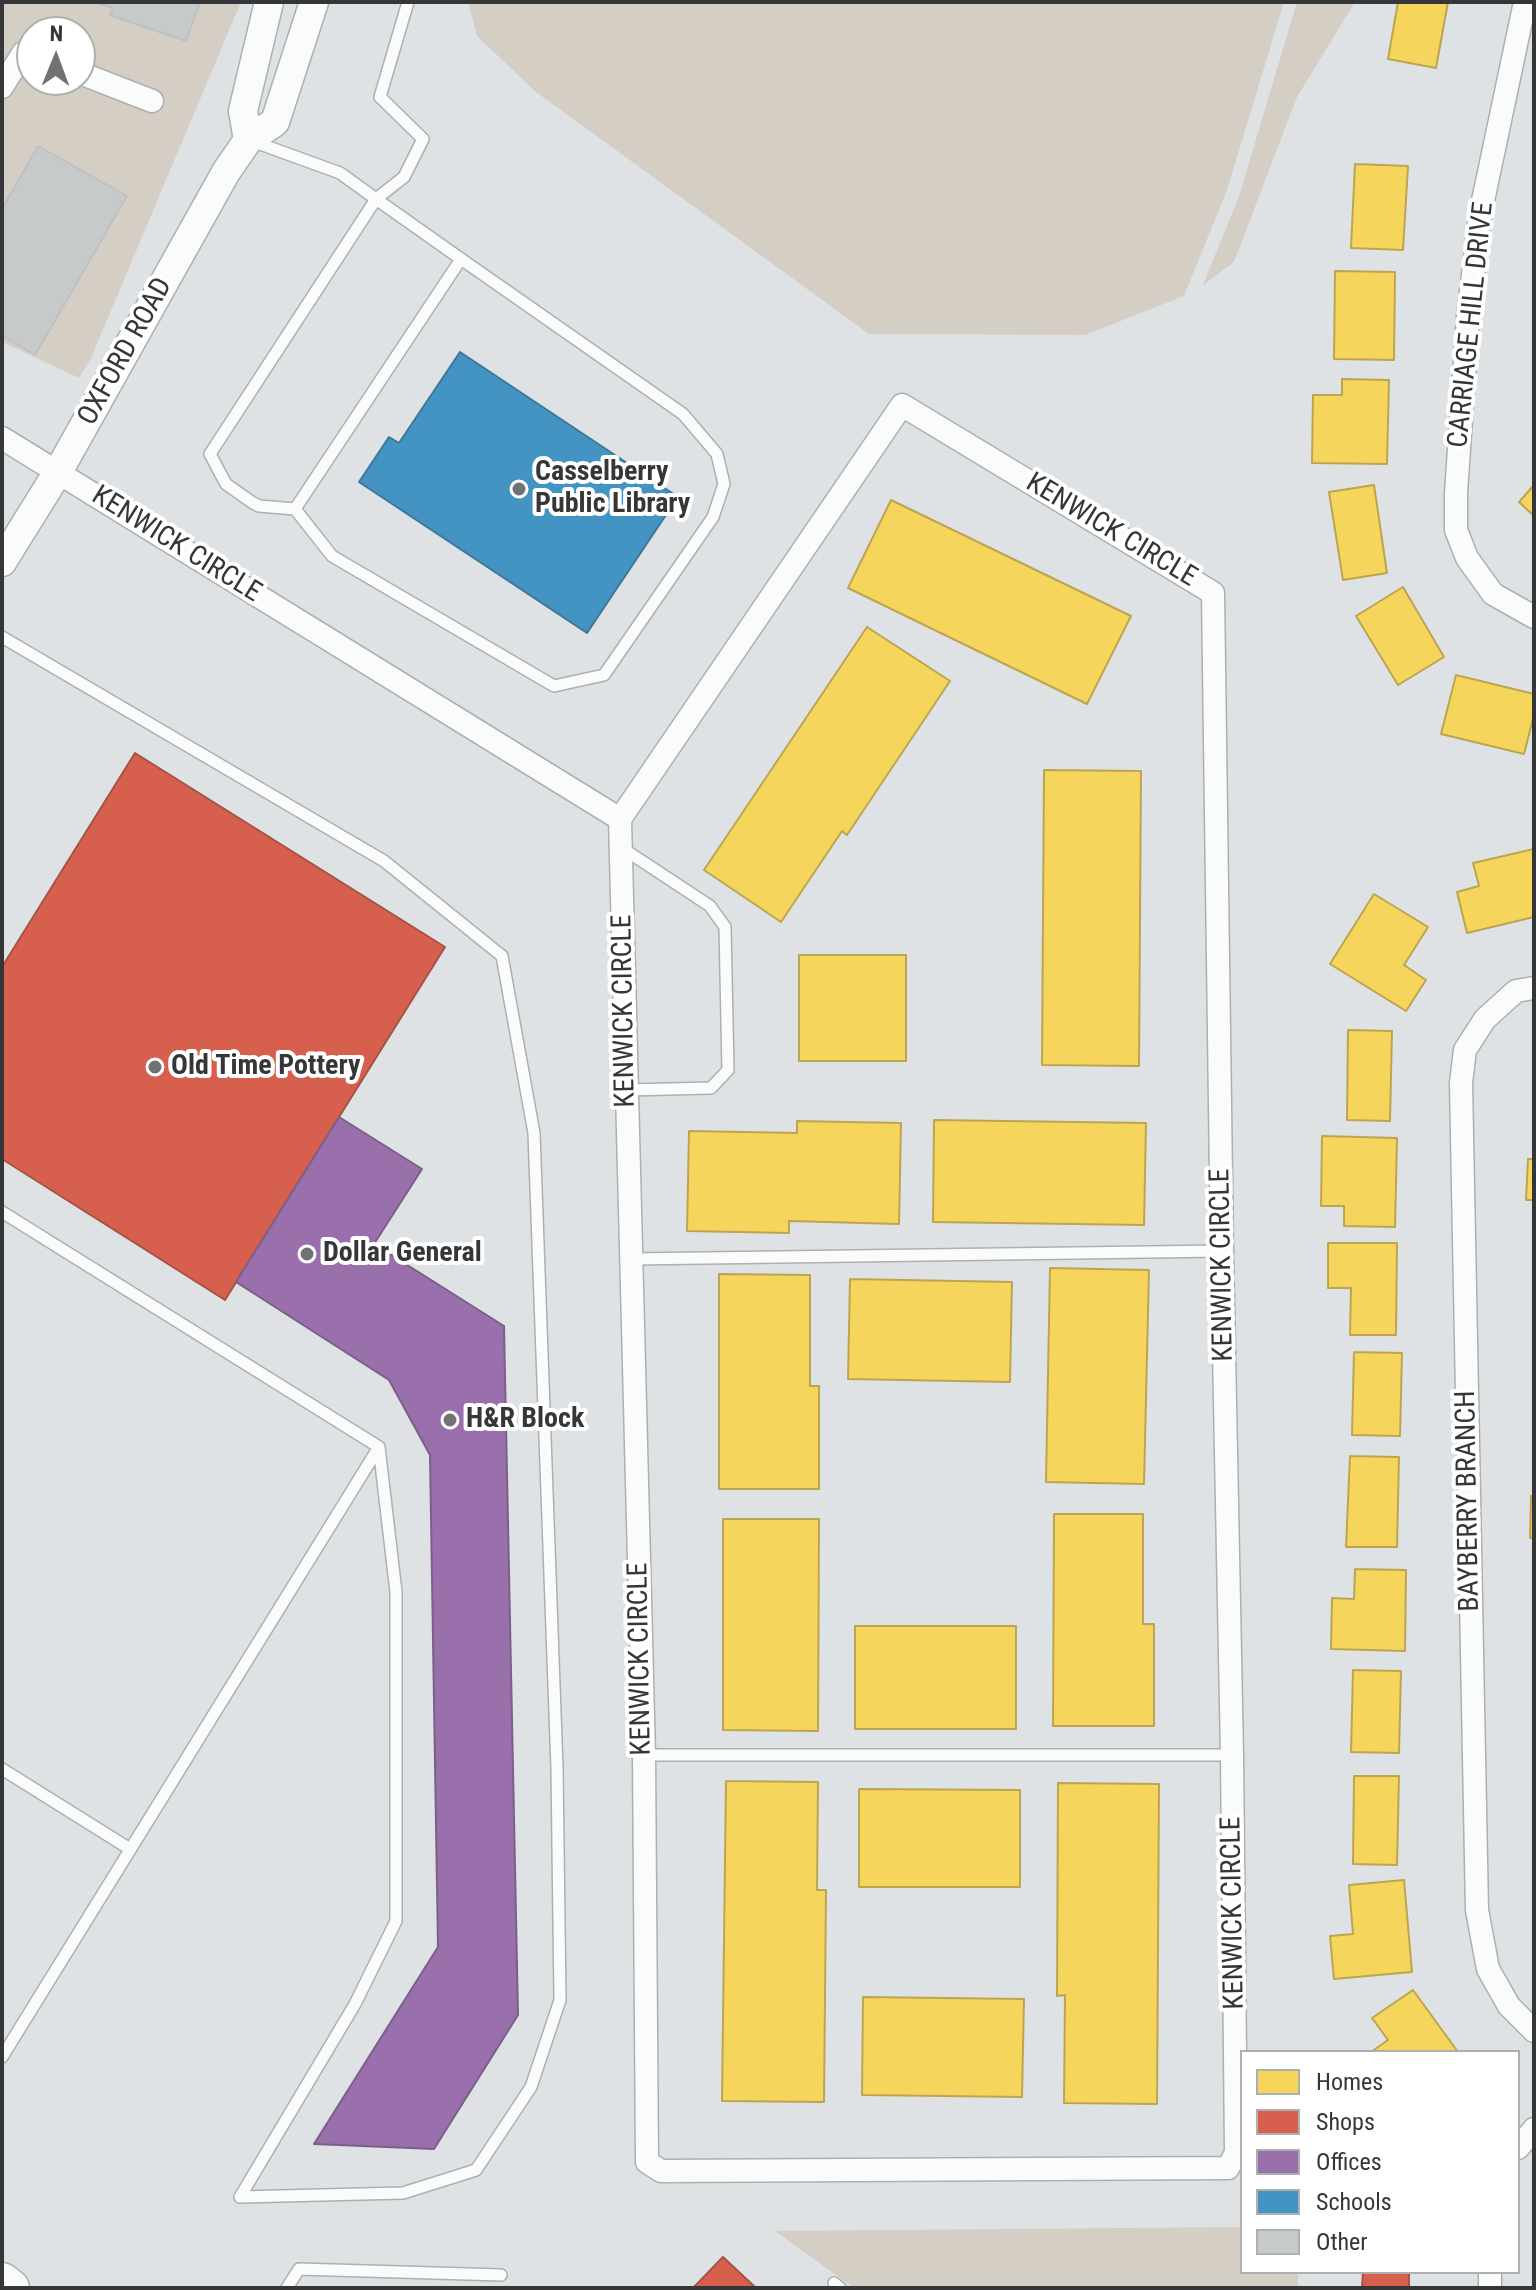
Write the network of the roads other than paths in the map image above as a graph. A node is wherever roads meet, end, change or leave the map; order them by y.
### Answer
1 (269, 2) edge
2 (314, 2) edge
3 (408, 2) edge
4 (1525, 2) edge
5 (16, 59) edge
6 (96, 79) edge
7 (2, 87) edge
8 (152, 101) dead end
9 (248, 140) junction
10 (376, 199) junction
11 (461, 259) junction
12 (2, 438) edge
13 (58, 472) junction
14 (295, 509) junction
15 (2, 562) edge
16 (1534, 617) edge
17 (2, 637) edge
18 (620, 819) junction
19 (621, 848) junction
20 (1534, 988) edge
21 (627, 1090) junction
22 (2, 1212) edge
23 (1222, 1251) junction
24 (631, 1259) junction
25 (379, 1447) junction
26 (644, 1755) junction
27 (1232, 1755) junction
28 (2, 1769) edge
29 (130, 1849) junction
30 (1534, 2031) edge
31 (2, 2057) edge
32 (1534, 2129) edge
33 (1520, 2146) edge
34 (501, 2275) dead end
35 (2, 2281) edge
36 (11, 2288) edge
37 (287, 2288) edge

1 - 9 street
2 - 9 street, OXFORD ROAD
3 - 10 lane
4 - 16 street, CARRIAGE HILL DRIVE
5 - 7 street
6 - 8 street
9 - 10 lane
9 - 13 street, OXFORD ROAD
10 - 11 lane
10 - 14 lane
11 - 14 lane
11 - 14 lane
12 - 13 street, KENWICK CIRCLE
13 - 15 street, OXFORD ROAD
13 - 18 street, KENWICK CIRCLE
17 - 25 lane
18 - 19 street, KENWICK CIRCLE
18 - 23 street, KENWICK CIRCLE
19 - 21 street, KENWICK CIRCLE
19 - 21 lane
20 - 30 street, BAYBERRY BRANCH
21 - 24 street, KENWICK CIRCLE
22 - 25 lane
23 - 24 lane
23 - 27 street, KENWICK CIRCLE
24 - 26 street, KENWICK CIRCLE
25 - 29 lane
26 - 27 lane
26 - 27 street, KENWICK CIRCLE
28 - 29 lane
29 - 31 lane
32 - 33 street
34 - 37 lane
35 - 36 main road

